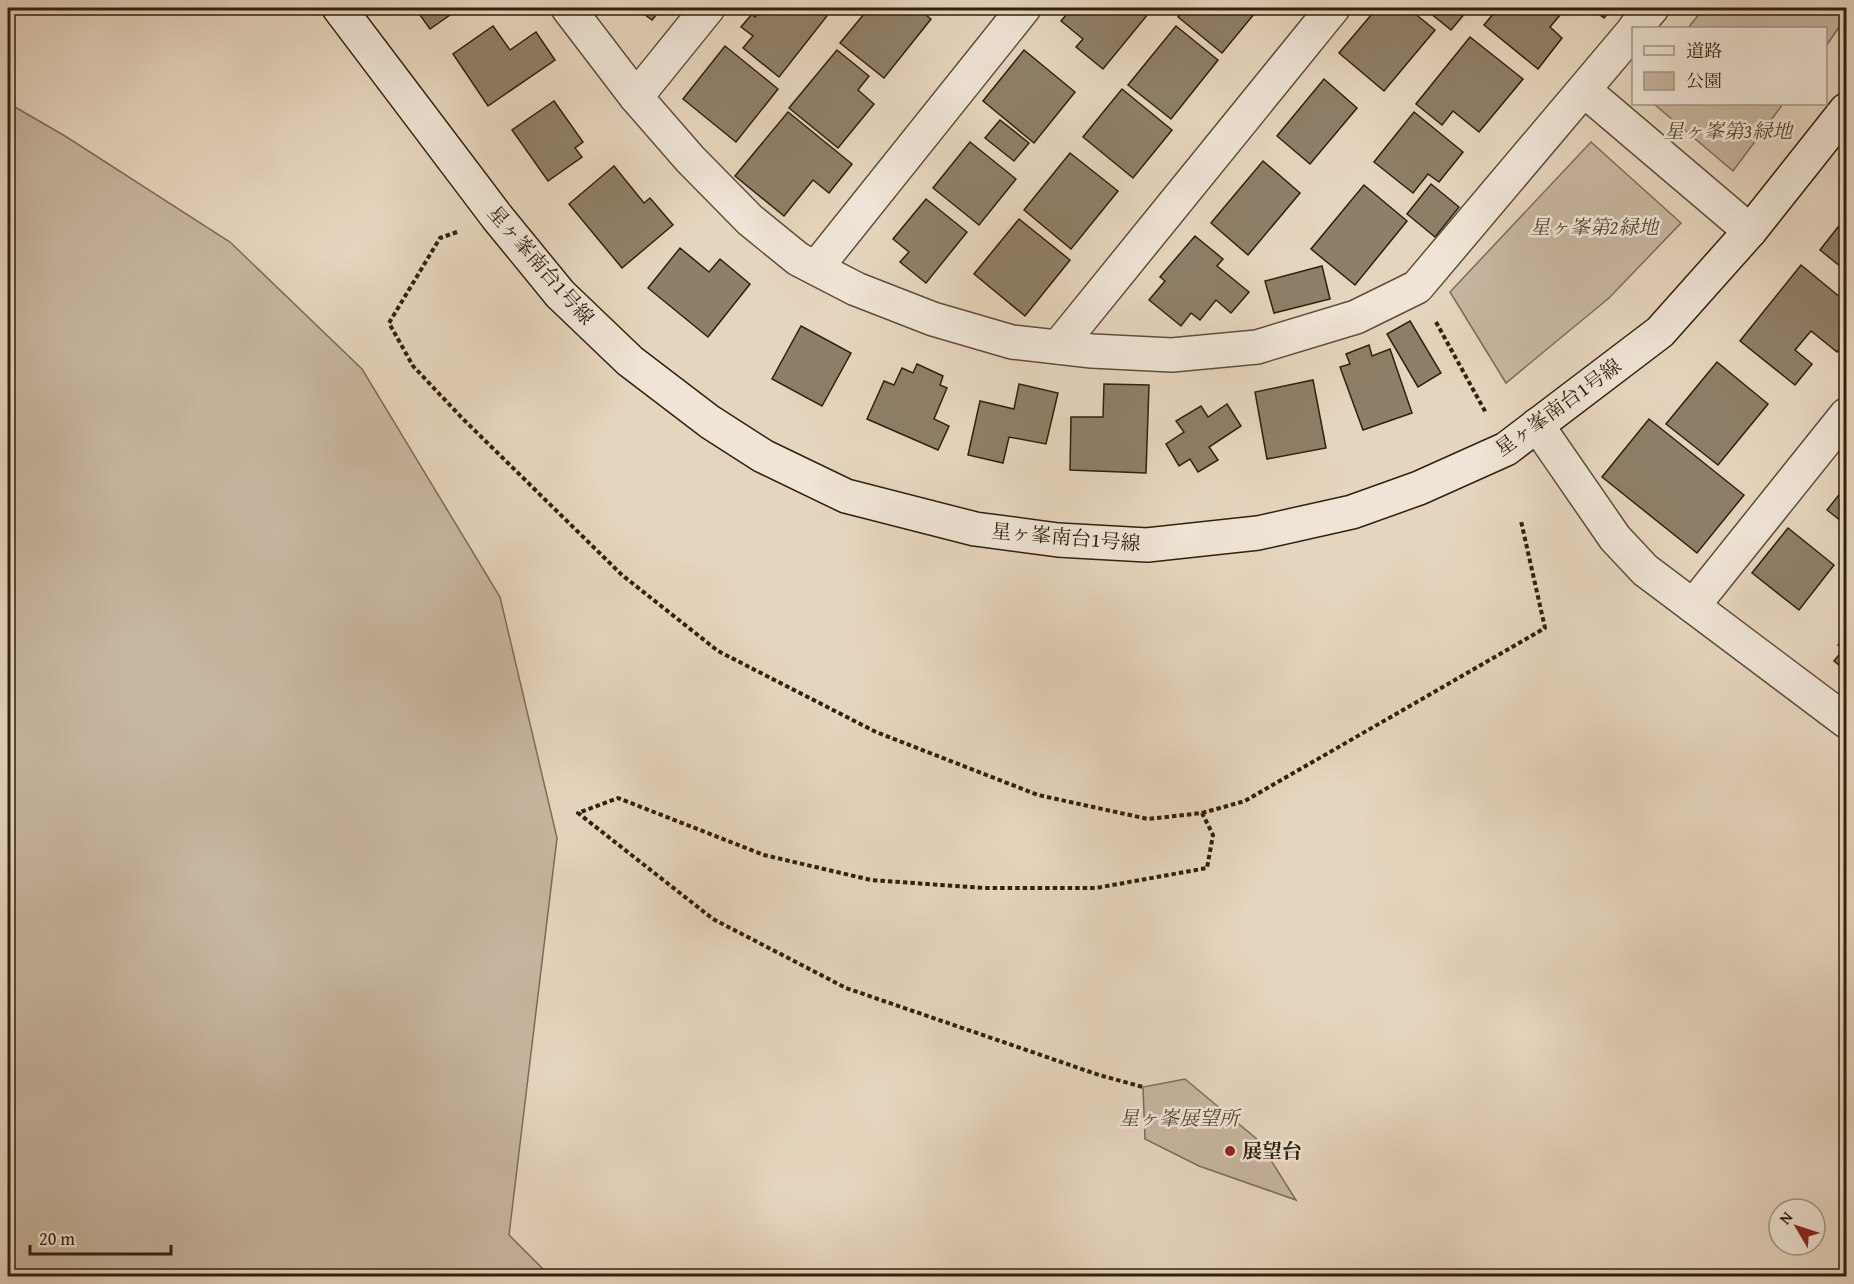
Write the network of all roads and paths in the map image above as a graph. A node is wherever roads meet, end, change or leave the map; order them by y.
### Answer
1 (339, 8) edge
2 (568, 8) edge
3 (708, 8) edge
4 (1024, 8) edge
5 (1334, 8) edge
6 (1652, 8) edge
7 (1636, 27) edge
8 (1632, 31) edge
9 (1584, 90) junction
10 (636, 97) junction
11 (1846, 110) edge
12 (497, 217) junction
13 (1750, 231) junction
14 (816, 268) junction
15 (1417, 287) junction
16 (1058, 347) junction
17 (1846, 415) edge
18 (1537, 425) junction
19 (1506, 449) junction
20 (1521, 521) dead end
21 (1693, 606) junction
22 (1846, 721) edge
23 (1202, 813) junction
24 (1143, 1087) dead end

1 - 12 street, 星ヶ峯南台1号線
2 - 10 street
3 - 10 street
4 - 14 street
5 - 16 street
6 - 7 street
8 - 9 street
9 - 13 street
9 - 15 street
10 - 14 street
11 - 13 street, 星ヶ峯南台1号線
12 - 19 street, 星ヶ峯南台1号線
12 - 23 path
13 - 18 street, 星ヶ峯南台1号線
14 - 16 street
15 - 16 street
15 - 19 path
17 - 21 street
18 - 19 street, 星ヶ峯南台1号線
18 - 21 street
20 - 23 path
21 - 22 street
23 - 24 path

